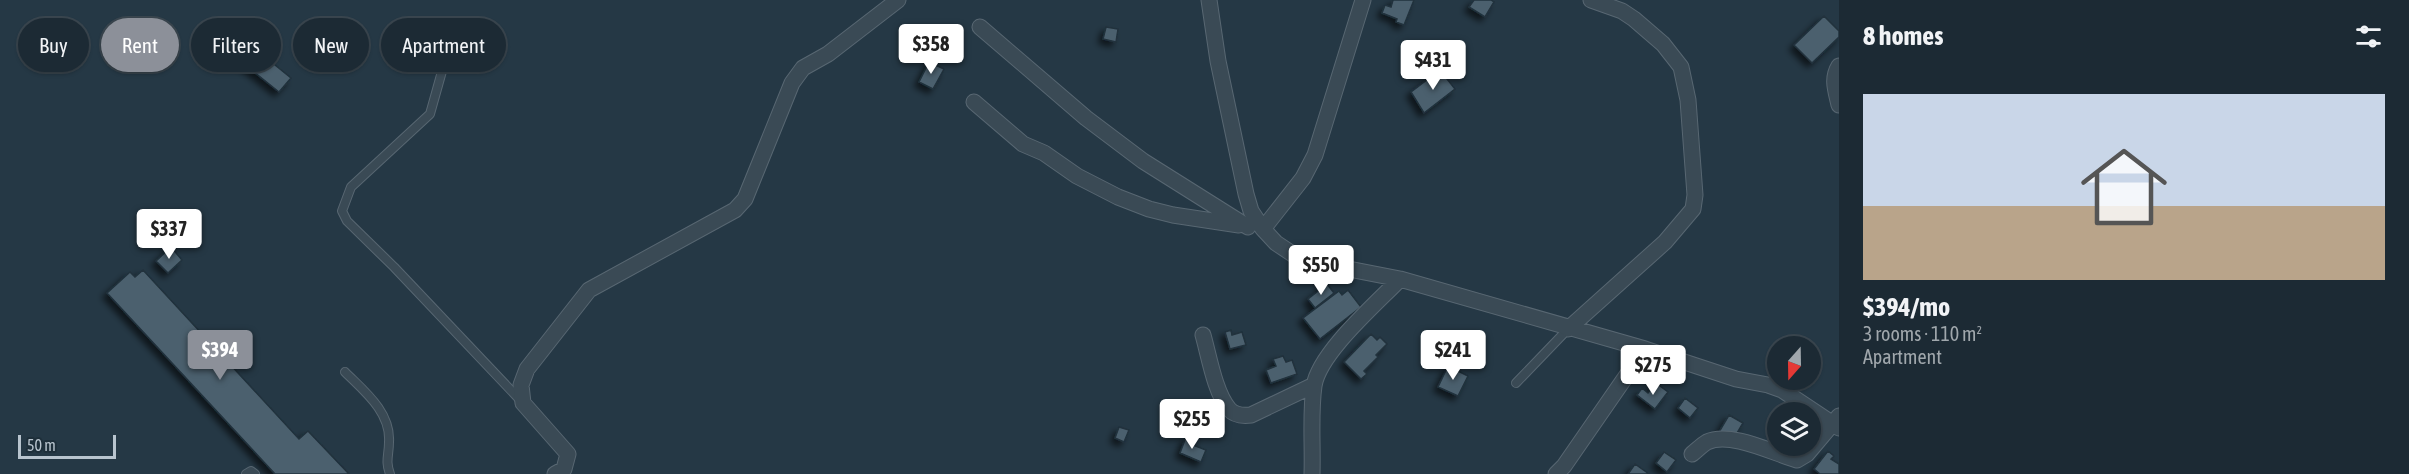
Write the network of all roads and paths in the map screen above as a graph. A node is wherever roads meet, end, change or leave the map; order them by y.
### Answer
1 (898, 0) edge
2 (1209, 0) edge
3 (1363, 0) edge
4 (1591, 0) edge
5 (980, 27) dead end
6 (1839, 66) edge
7 (442, 72) edge
8 (974, 102) dead end
9 (1839, 105) edge
10 (1255, 228) junction
11 (1400, 279) junction
12 (1568, 329) junction
13 (1203, 335) dead end
14 (1645, 349) junction
15 (345, 372) dead end
16 (1516, 383) dead end
17 (1314, 385) junction
18 (523, 403) junction
19 (1837, 423) edge
20 (1692, 454) dead end
21 (1565, 471) edge
22 (561, 472) edge
23 (246, 474) edge
24 (255, 474) edge
25 (390, 474) edge
26 (1312, 474) edge

1 - 18 street
2 - 10 street
3 - 10 street
4 - 12 street
5 - 10 street
6 - 9 street
7 - 18 lane
8 - 10 street
10 - 11 street
11 - 12 street
11 - 17 street
12 - 14 street
12 - 16 lane
13 - 17 street
14 - 19 street
14 - 21 street
15 - 25 lane
17 - 26 street
18 - 22 street
19 - 20 street
23 - 24 lane

